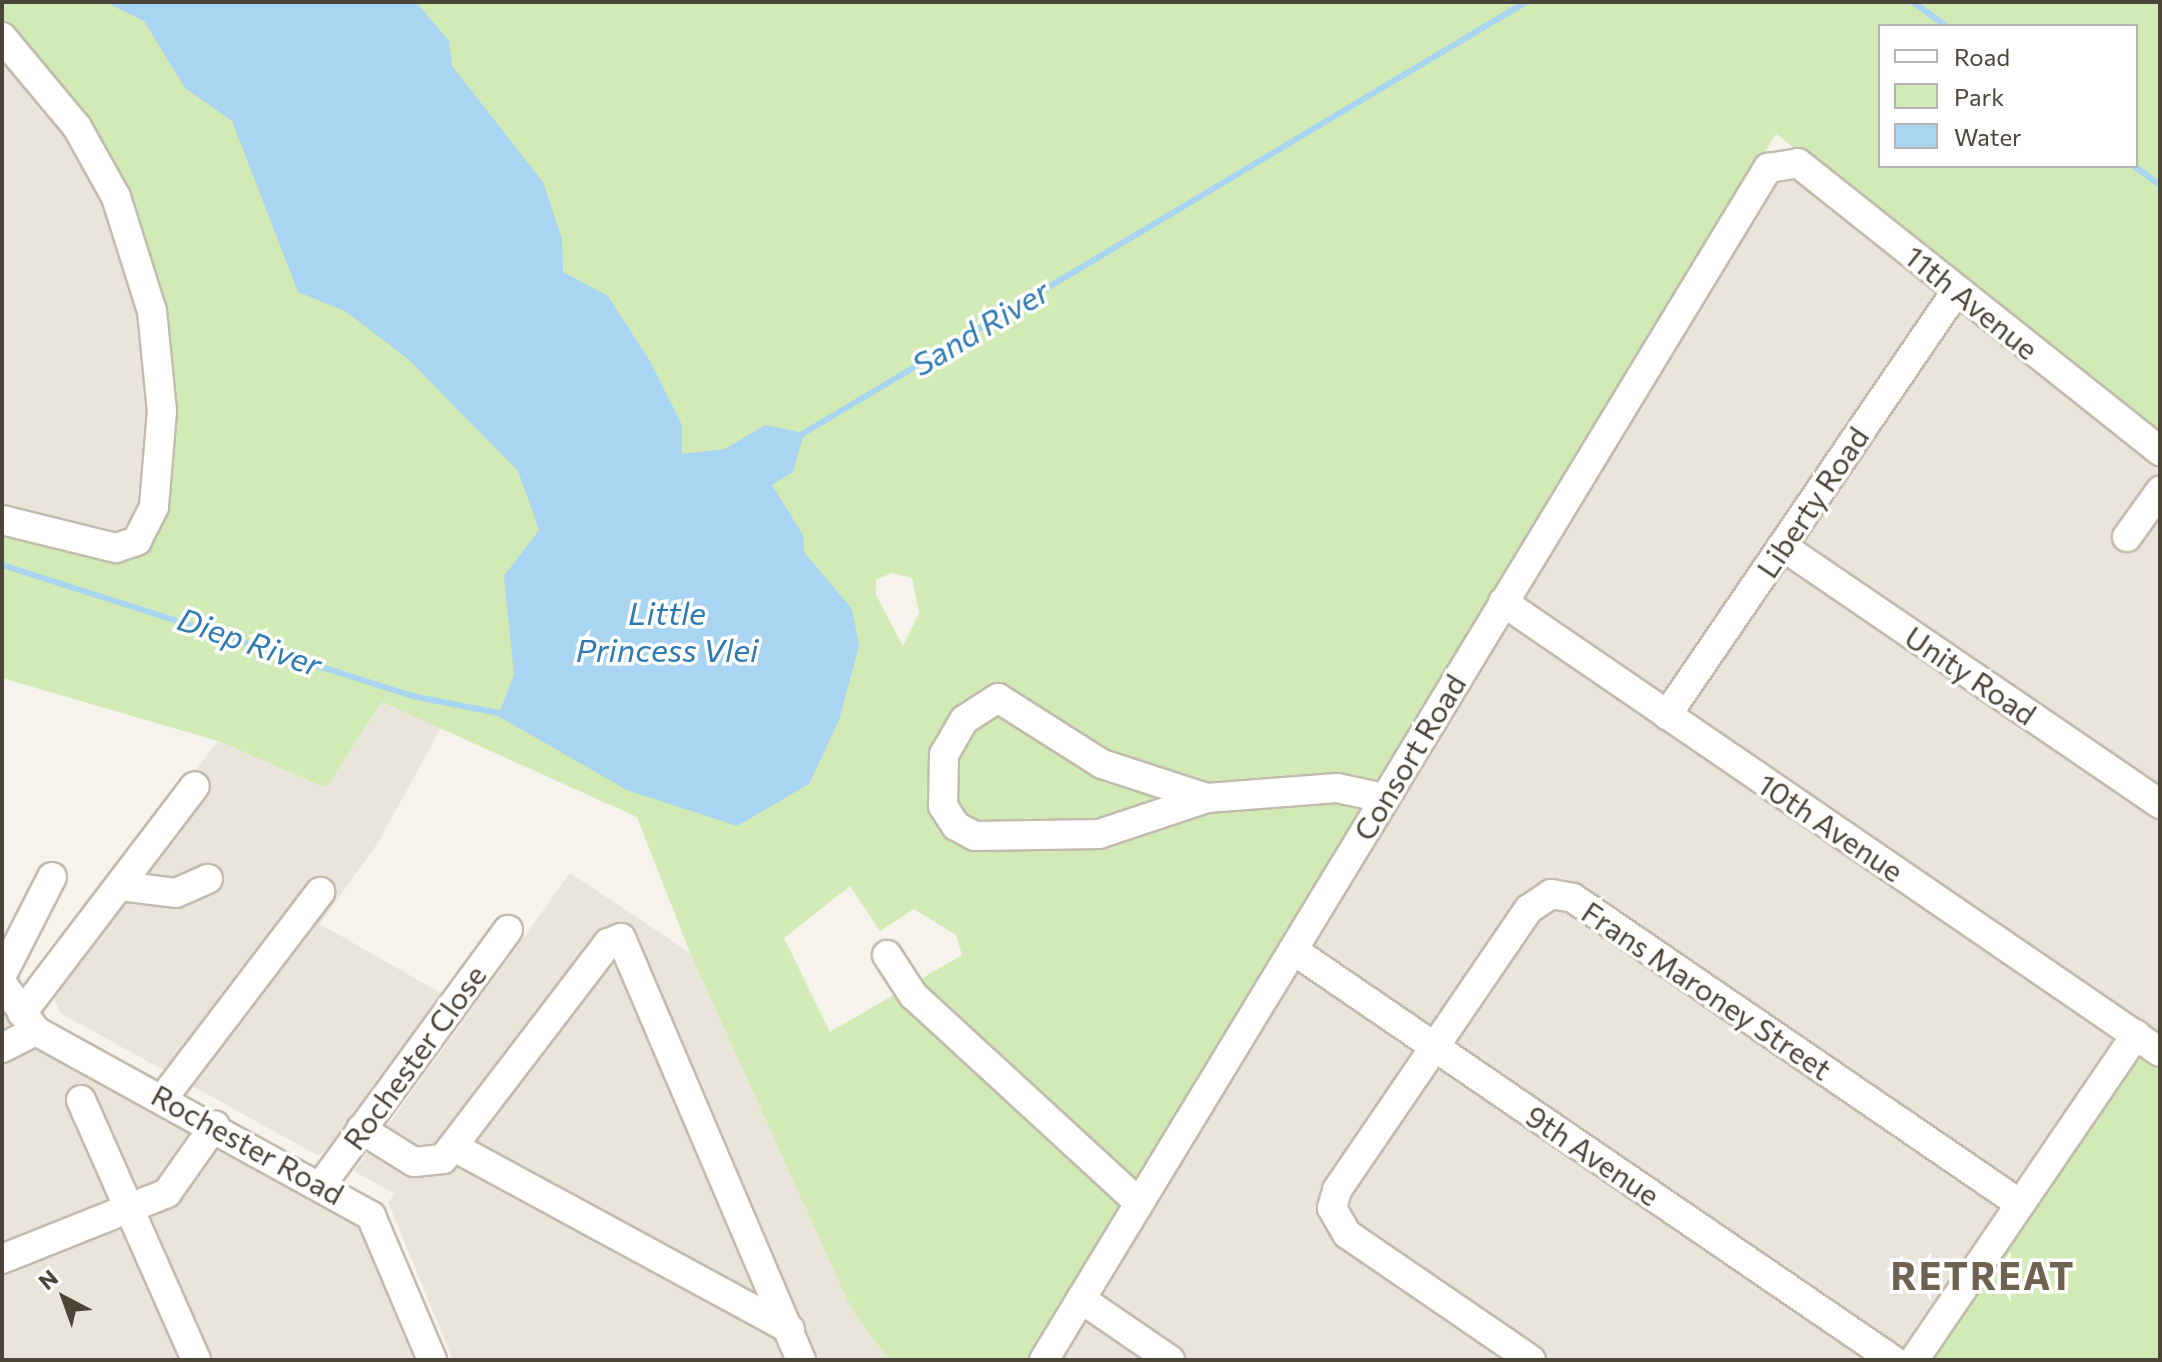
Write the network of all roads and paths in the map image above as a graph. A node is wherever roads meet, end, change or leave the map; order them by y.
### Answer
1 (2, 37) edge
2 (1782, 161) joint
3 (1957, 290) junction
4 (2160, 451) edge
5 (2160, 491) edge
6 (2, 520) edge
7 (2127, 537) dead end
8 (1782, 546) junction
9 (1503, 602) junction
10 (1667, 715) junction
11 (195, 786) dead end
12 (1207, 798) junction
13 (1384, 798) junction
14 (2160, 804) edge
15 (52, 877) dead end
16 (208, 879) dead end
17 (120, 886) junction
18 (320, 892) dead end
19 (508, 930) dead end
20 (10, 941) edge
21 (1293, 950) junction
22 (887, 955) dead end
23 (2, 975) edge
24 (2, 983) edge
25 (29, 1022) junction
26 (2136, 1035) junction
27 (1437, 1047) junction
28 (2, 1048) edge
29 (2160, 1052) edge
30 (164, 1097) junction
31 (81, 1100) dead end
32 (215, 1125) junction
33 (361, 1129) junction
34 (456, 1148) junction
35 (322, 1184) junction
36 (1139, 1203) junction
37 (2020, 1204) junction
38 (133, 1208) junction
39 (2, 1259) edge
40 (766, 1274) junction
41 (733, 1298) junction
42 (1081, 1299) junction
43 (790, 1329) junction
44 (196, 1360) edge
45 (432, 1360) edge
46 (801, 1360) edge
47 (1044, 1360) edge
48 (1170, 1360) edge
49 (1531, 1360) edge
50 (1893, 1360) edge
51 (1914, 1360) edge

1 - 6 street
2 - 3 street, 11th Avenue
2 - 9 street, Consort Road
3 - 4 street, 11th Avenue
3 - 8 street, Liberty Road
5 - 7 street
8 - 10 street, Liberty Road
8 - 14 street, Unity Road
9 - 10 street, 10th Avenue
9 - 13 street, Consort Road
10 - 26 street, 10th Avenue
11 - 17 street
12 - 12 street
12 - 13 street
13 - 21 street, Consort Road
15 - 20 street
16 - 17 street
17 - 25 street
18 - 30 street
19 - 33 street, Rochester Close
20 - 23 street
21 - 27 street, 9th Avenue
21 - 36 street, Consort Road
22 - 36 street
24 - 25 street, Rochester Road
25 - 28 street
25 - 30 street, Rochester Road
26 - 29 street, 10th Avenue
26 - 37 street
27 - 37 street, Frans Maroney Street
27 - 49 street, Frans Maroney Street
27 - 50 street, 9th Avenue
30 - 32 street, Rochester Road
31 - 38 street
32 - 35 street, Rochester Road
32 - 38 street
33 - 34 street
33 - 35 street, Rochester Close
34 - 40 street
34 - 41 street
35 - 45 street, Rochester Road
36 - 42 street, Consort Road
37 - 51 street
38 - 39 street
38 - 44 street
40 - 41 street
40 - 43 street
41 - 43 street
42 - 47 street, Consort Road
42 - 48 street
43 - 46 street

